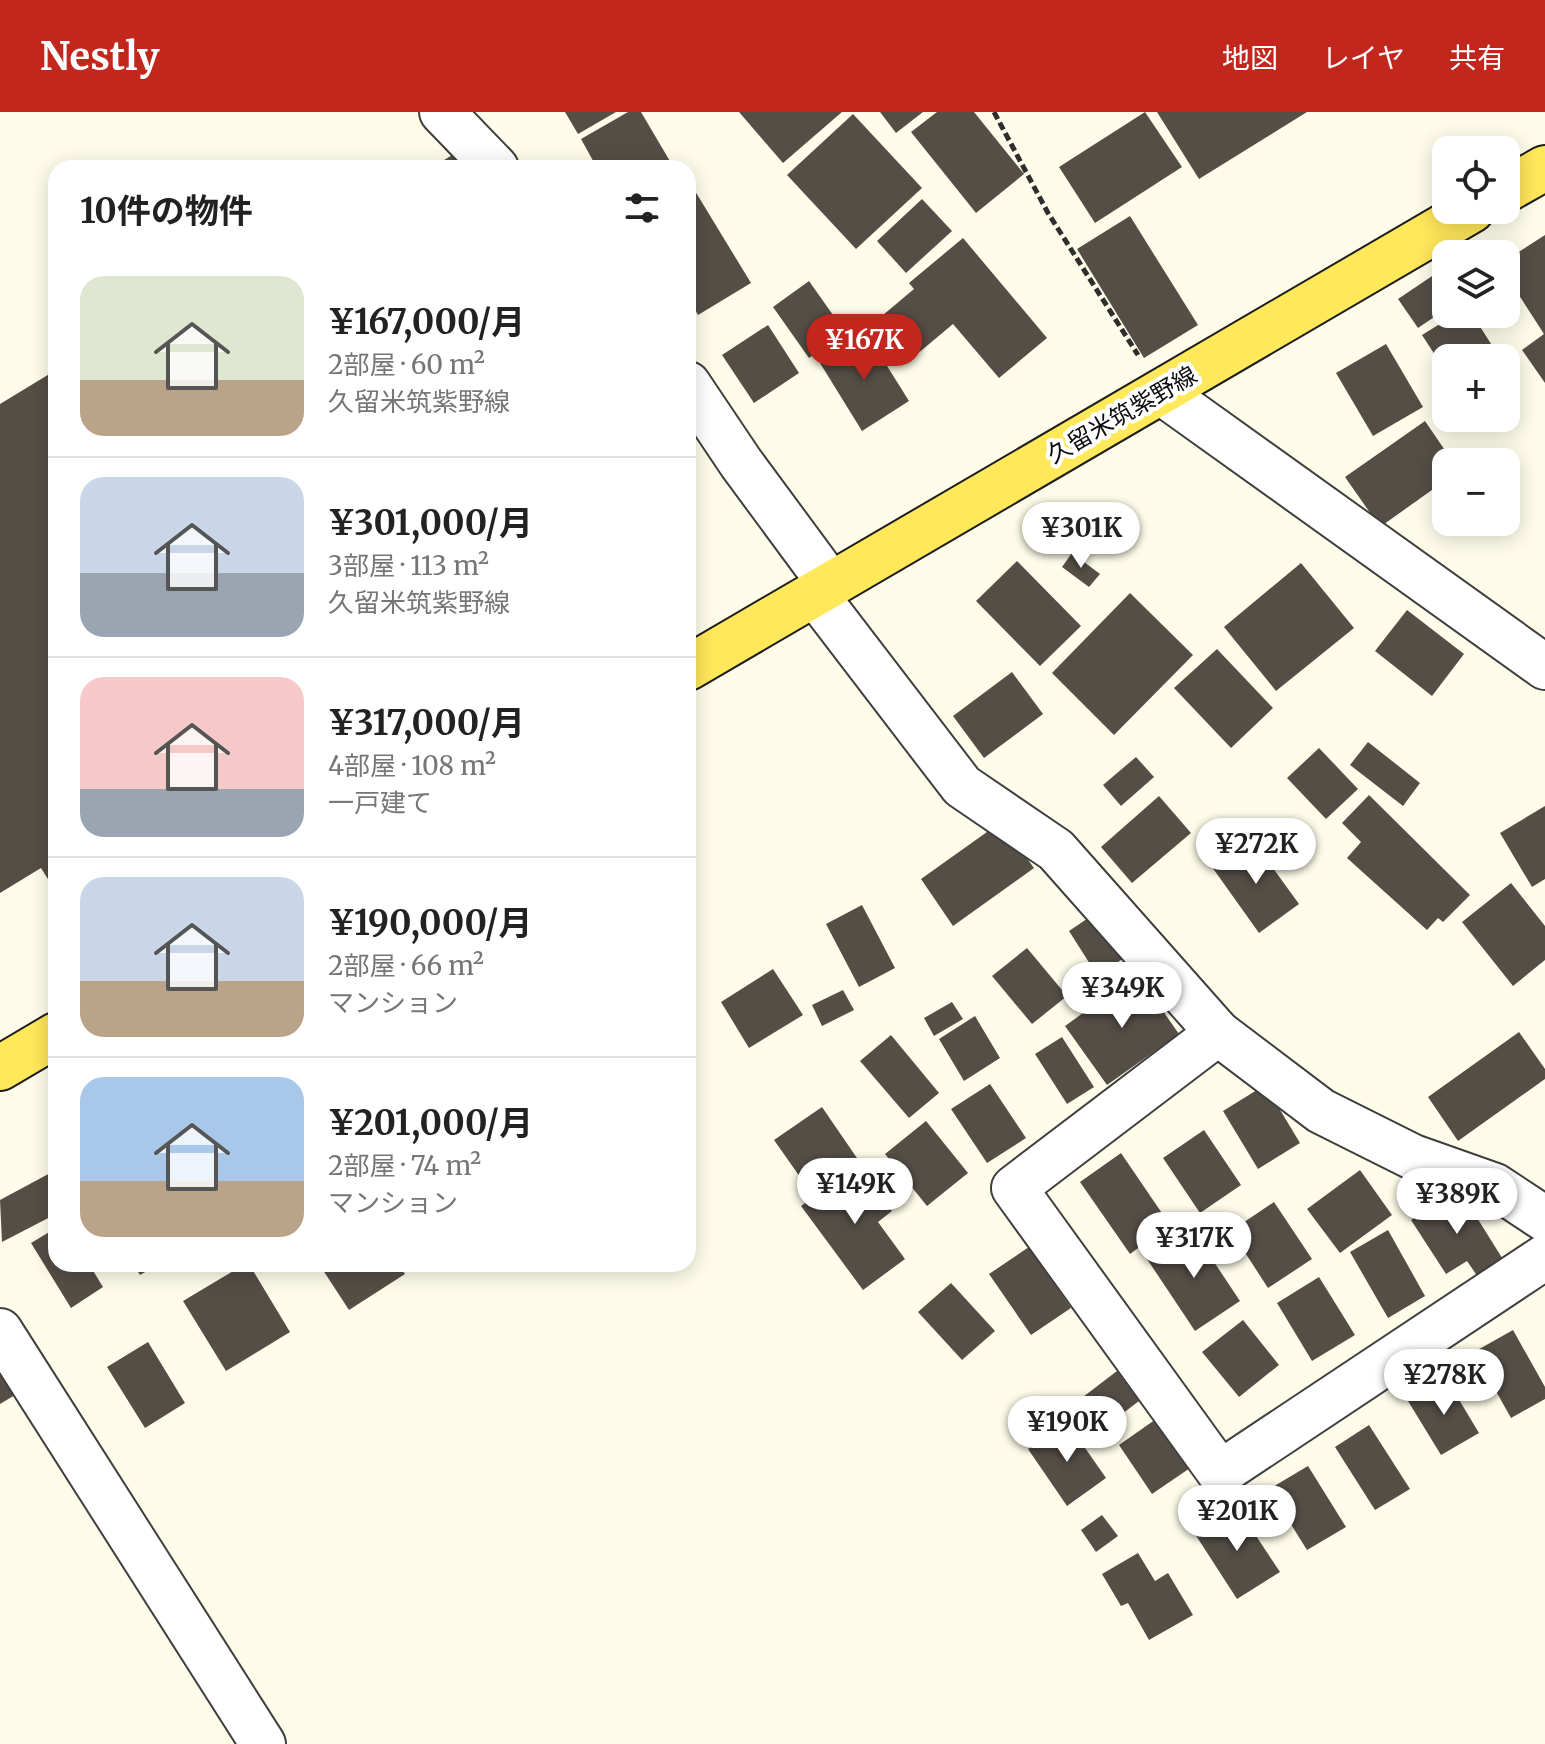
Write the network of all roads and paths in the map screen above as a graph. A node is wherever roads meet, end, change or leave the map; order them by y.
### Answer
1 (442, 112) edge
2 (994, 112) edge
3 (488, 160) edge
4 (1545, 168) edge
5 (1520, 182) edge
6 (1448, 224) edge
7 (1161, 392) junction
8 (696, 396) edge
9 (823, 589) junction
10 (696, 663) edge
11 (1545, 667) edge
12 (1218, 1033) junction
13 (48, 1040) edge
14 (0, 1068) edge
15 (1545, 1219) edge
16 (1545, 1257) edge
17 (0, 1331) edge
18 (263, 1744) edge

1 - 3 street
2 - 7 path
4 - 5 main road
6 - 7 main road, 久留米筑紫野線
7 - 9 main road, 久留米筑紫野線
7 - 11 street
8 - 9 street
9 - 10 main road, 久留米筑紫野線
9 - 12 street
12 - 15 street
12 - 16 street
13 - 14 main road
17 - 18 street

